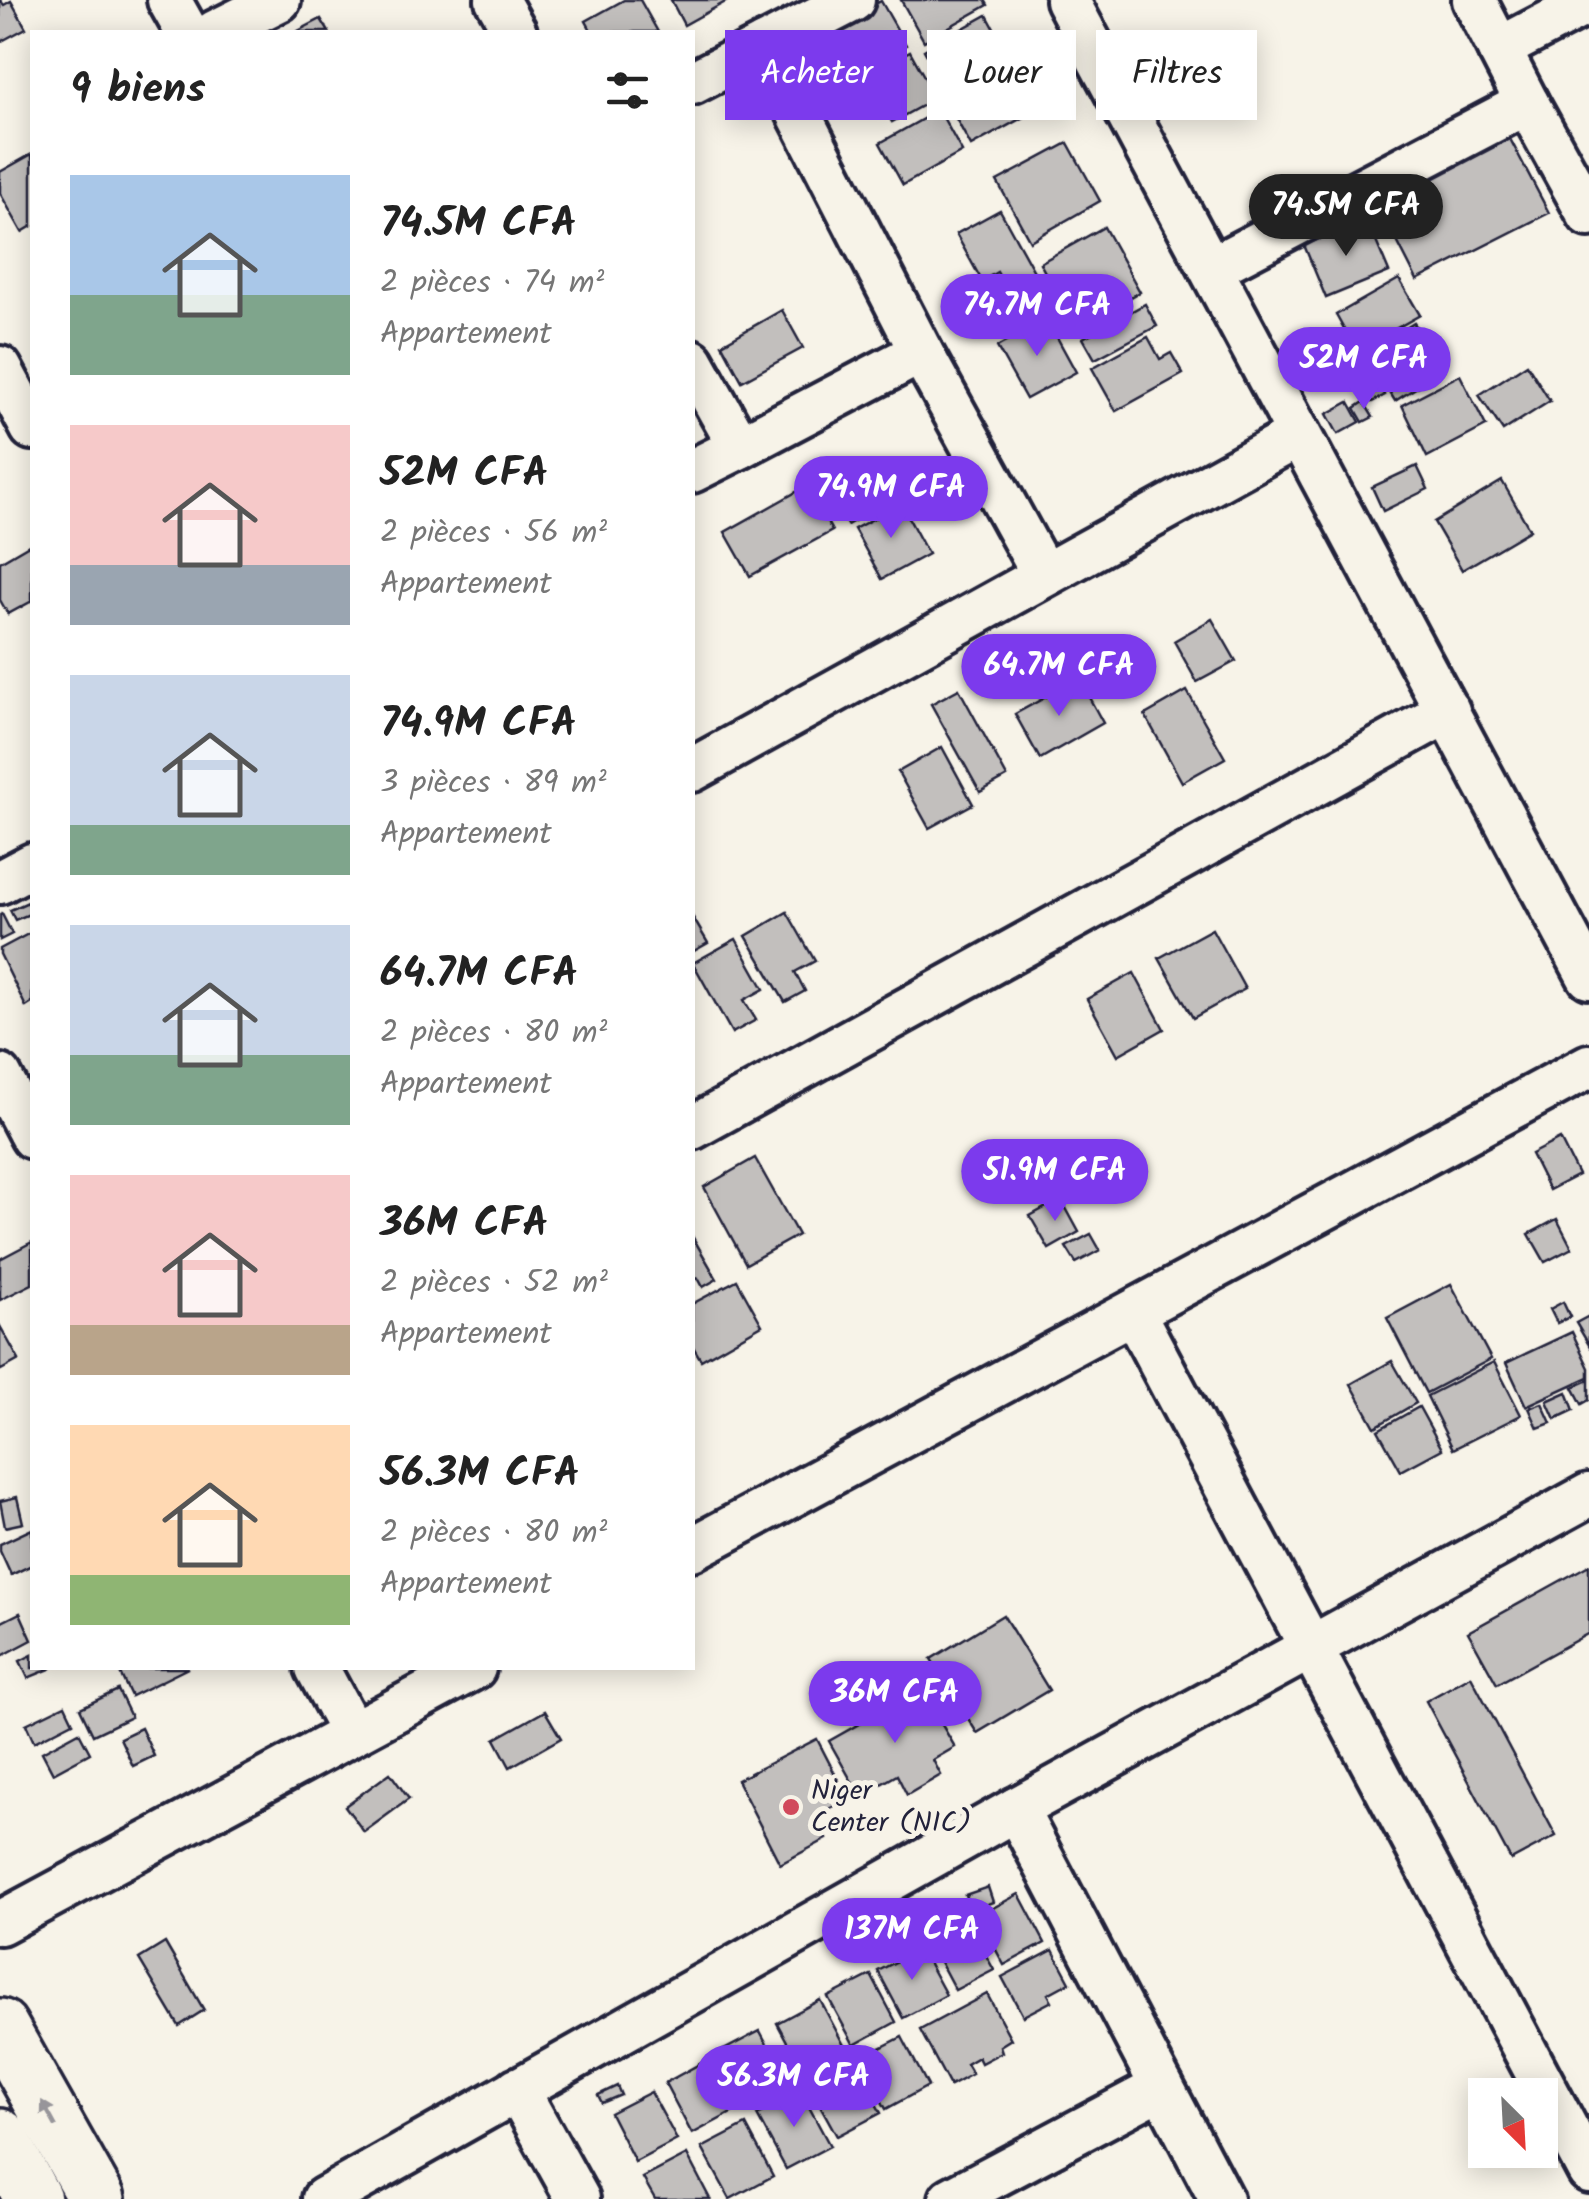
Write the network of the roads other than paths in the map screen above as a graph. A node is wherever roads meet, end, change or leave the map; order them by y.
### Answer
1 (169, 0) edge
2 (279, 0) edge
3 (497, 0) edge
4 (853, 0) edge
5 (1068, 0) edge
6 (1474, 0) edge
7 (1589, 2) edge
8 (186, 30) edge
9 (219, 30) edge
10 (514, 30) edge
11 (795, 30) edge
12 (1499, 49) junction
13 (725, 66) edge
14 (695, 81) edge
15 (1527, 104) junction
16 (802, 120) edge
17 (1589, 214) edge
18 (1212, 268) junction
19 (921, 352) junction
20 (695, 366) edge
21 (0, 368) edge
22 (30, 424) edge
23 (1298, 435) junction
24 (740, 447) junction
25 (695, 470) edge
26 (1043, 574) junction
27 (1448, 711) junction
28 (695, 768) edge
29 (30, 865) edge
30 (0, 882) edge
31 (1589, 976) edge
32 (1589, 1066) edge
33 (0, 1076) edge
34 (695, 1126) edge
35 (30, 1133) edge
36 (1133, 1312) junction
37 (1589, 1495) edge
38 (695, 1547) edge
39 (1310, 1647) junction
40 (318, 1670) edge
41 (470, 1670) edge
42 (352, 1734) junction
43 (1016, 1809) junction
44 (0, 1923) edge
45 (0, 2027) edge
46 (1162, 2088) junction
47 (517, 2089) junction
48 (0, 2138) edge
49 (1589, 2172) edge
50 (34, 2199) edge
51 (96, 2199) edge
52 (324, 2199) edge
53 (578, 2199) edge
54 (951, 2199) edge
55 (1221, 2199) edge

1 - 8 street
2 - 9 street
3 - 10 street
4 - 11 street
5 - 18 street
6 - 12 street
7 - 12 street
12 - 15 street
13 - 14 street
15 - 17 street
15 - 18 street
16 - 19 street
18 - 23 street
19 - 24 street
19 - 26 street
20 - 24 street
21 - 22 street
23 - 26 street
23 - 27 street
24 - 25 street
26 - 28 street
27 - 31 street
27 - 34 street
29 - 30 street
32 - 36 street
33 - 35 street
36 - 38 street
36 - 39 street
37 - 39 street
39 - 43 street
39 - 49 street
40 - 42 street
41 - 42 street
42 - 44 street
43 - 46 street
43 - 47 street
51 -> 45 main road
46 - 54 street
46 - 55 street
47 - 52 street
47 - 53 street
48 - 50 main road

